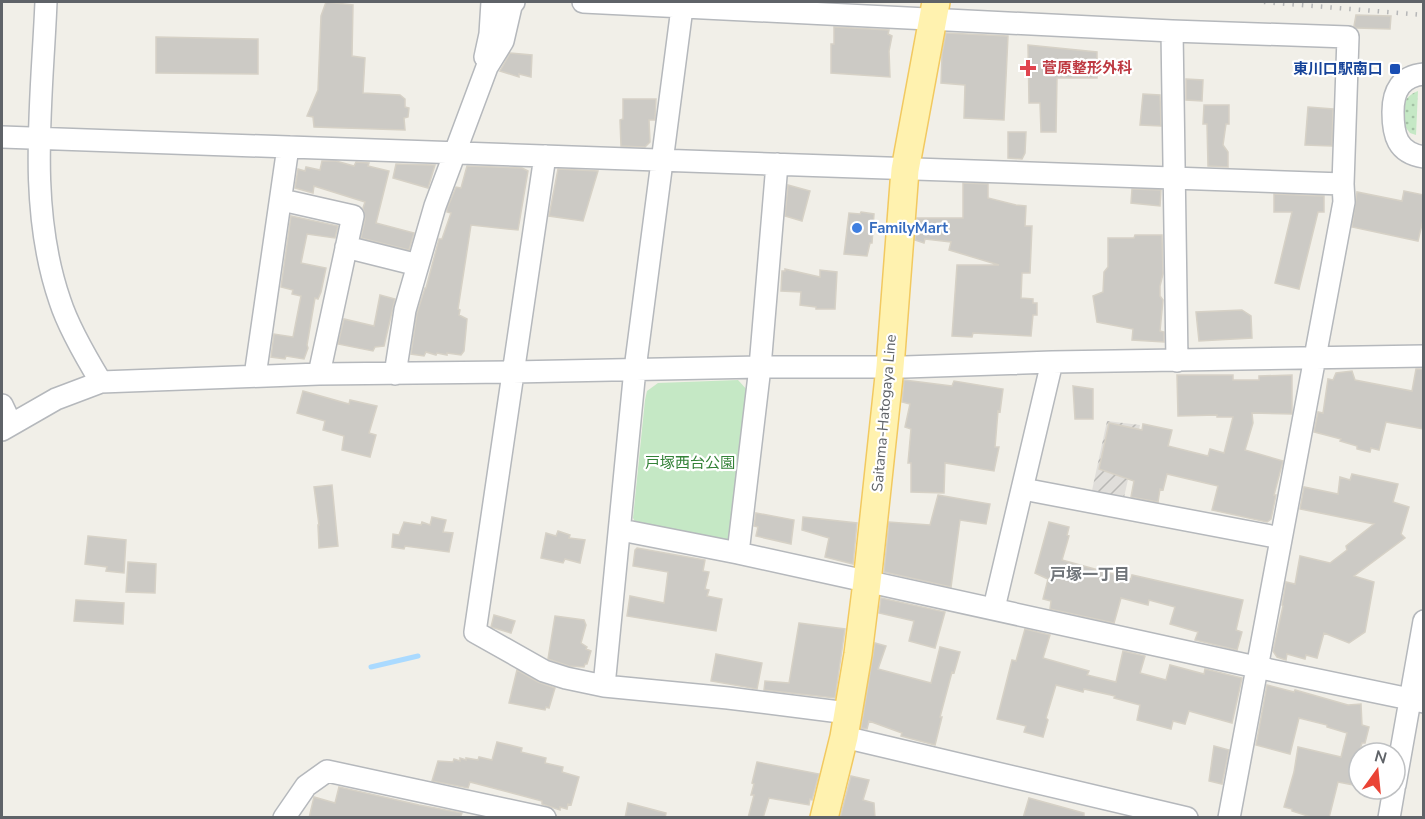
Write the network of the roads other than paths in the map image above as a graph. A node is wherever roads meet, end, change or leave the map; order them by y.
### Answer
1 (46, 2) edge
2 (492, 2) edge
3 (514, 2) edge
4 (583, 2) edge
5 (682, 8) junction
6 (934, 9) edge
7 (1172, 31) junction
8 (487, 67) junction
9 (1424, 74) edge
10 (2, 137) edge
11 (41, 138) junction
12 (1398, 143) junction
13 (1424, 144) edge
14 (288, 147) junction
15 (456, 153) junction
16 (545, 156) junction
17 (1424, 157) edge
18 (661, 158) junction
19 (777, 164) junction
20 (905, 170) junction
21 (1175, 177) junction
22 (1343, 184) junction
23 (282, 200) junction
24 (346, 248) junction
25 (418, 265) junction
26 (1424, 356) edge
27 (1314, 359) junction
28 (1177, 361) junction
29 (1052, 362) junction
30 (760, 367) junction
31 (890, 367) junction
32 (635, 369) junction
33 (513, 372) junction
34 (319, 374) junction
35 (395, 374) junction
36 (255, 376) junction
37 (101, 382) junction
38 (2, 405) edge
39 (6, 427) edge
40 (1023, 489) junction
41 (621, 530) junction
42 (1281, 538) junction
43 (738, 553) junction
44 (867, 582) junction
45 (994, 608) junction
46 (1424, 621) edge
47 (1256, 667) junction
48 (604, 686) junction
49 (1417, 701) edge
50 (846, 725) junction
51 (1407, 741) edge
52 (1392, 801) edge
53 (284, 818) edge
54 (544, 818) edge
55 (824, 818) edge
56 (1187, 818) edge
57 (1229, 818) edge
58 (1389, 818) edge

1 - 11 street
2 - 8 street
3 - 8 street
4 - 5 street
5 - 6 street
5 - 18 street
6 - 7 street
6 - 20 main road, Saitama-Hatogaya Line
7 - 21 street
7 - 22 street
8 - 15 street
9 - 12 street
10 - 11 street
11 - 14 street
11 - 37 street
12 - 13 street
12 - 17 street
14 - 15 street
14 - 23 street
15 - 16 street
15 - 25 street
16 - 18 street
16 - 33 street
18 - 19 street
18 - 32 street
19 - 20 street
19 - 30 street
20 - 21 street
20 - 31 main road, Saitama-Hatogaya Line
21 - 22 street
21 - 28 street
22 - 27 street
23 - 24 street
23 - 36 street
24 - 25 street
24 - 34 street
25 - 35 street
26 - 27 street
27 - 28 street
27 - 42 street
28 - 29 street
29 - 31 street
29 - 40 street
30 - 31 street
30 - 32 street
30 - 43 street
31 - 44 main road, Saitama-Hatogaya Line
32 - 33 street
32 - 41 street
33 - 35 street
33 - 48 street
34 - 35 street
34 - 36 street
36 - 37 street
37 - 39 street
38 - 39 street
40 - 42 street
40 - 45 street
41 - 43 street
41 - 48 street
42 - 47 street
43 - 44 street
44 - 45 street
44 - 50 main road, Saitama-Hatogaya Line
45 - 47 street
46 - 49 street
47 - 49 street
47 - 57 street
48 - 50 street
49 - 51 street
50 - 55 main road, Saitama-Hatogaya Line
50 - 56 street
52 - 58 street
53 - 54 street

